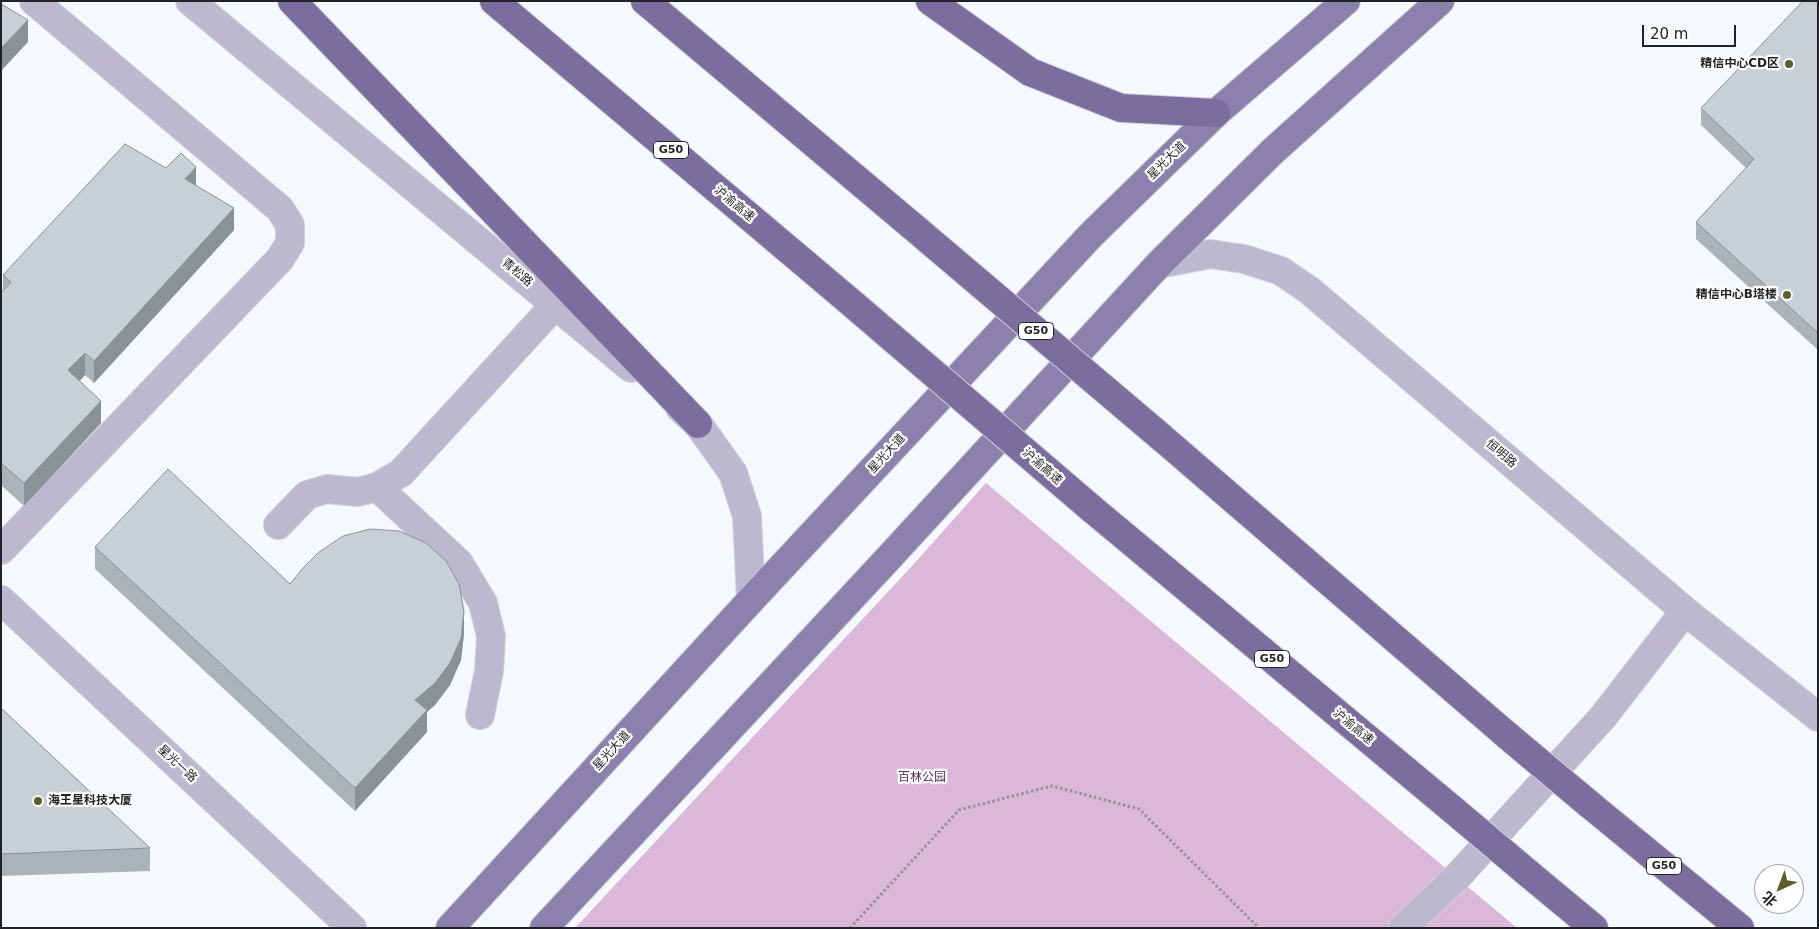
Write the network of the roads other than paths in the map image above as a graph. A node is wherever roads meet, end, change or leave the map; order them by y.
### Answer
1 (34, 1) edge
2 (190, 1) edge
3 (292, 1) edge
4 (494, 1) edge
5 (645, 1) edge
6 (930, 1) edge
7 (1346, 1) edge
8 (1440, 1) edge
9 (1216, 113) junction
10 (1159, 264) junction
11 (555, 305) junction
12 (698, 424) junction
13 (378, 487) junction
14 (278, 525) dead end
15 (1, 550) edge
16 (1, 600) edge
17 (751, 600) junction
18 (1685, 611) junction
19 (480, 715) dead end
20 (1818, 717) edge
21 (352, 928) edge
22 (450, 928) edge
23 (544, 928) edge
24 (1403, 928) edge
25 (1594, 928) edge
26 (1740, 928) edge

1 - 15 street
2 - 11 street, 青松路
3 - 12 highway
4 - 25 highway, 沪渝高速 / G50, bridge
5 - 26 highway, G50, bridge
6 - 9 highway
7 - 9 main road, 星光大道
8 - 10 main road
9 - 17 main road, 星光大道
10 - 18 street, 恒明路
10 - 23 main road
11 - 12 street, 青松路
11 - 13 street
12 - 17 street, 青松路
13 - 14 street
13 - 19 street
16 - 21 street, 星光一路
17 - 22 main road, 星光大道
18 - 20 street, 恒明路
18 - 24 street

